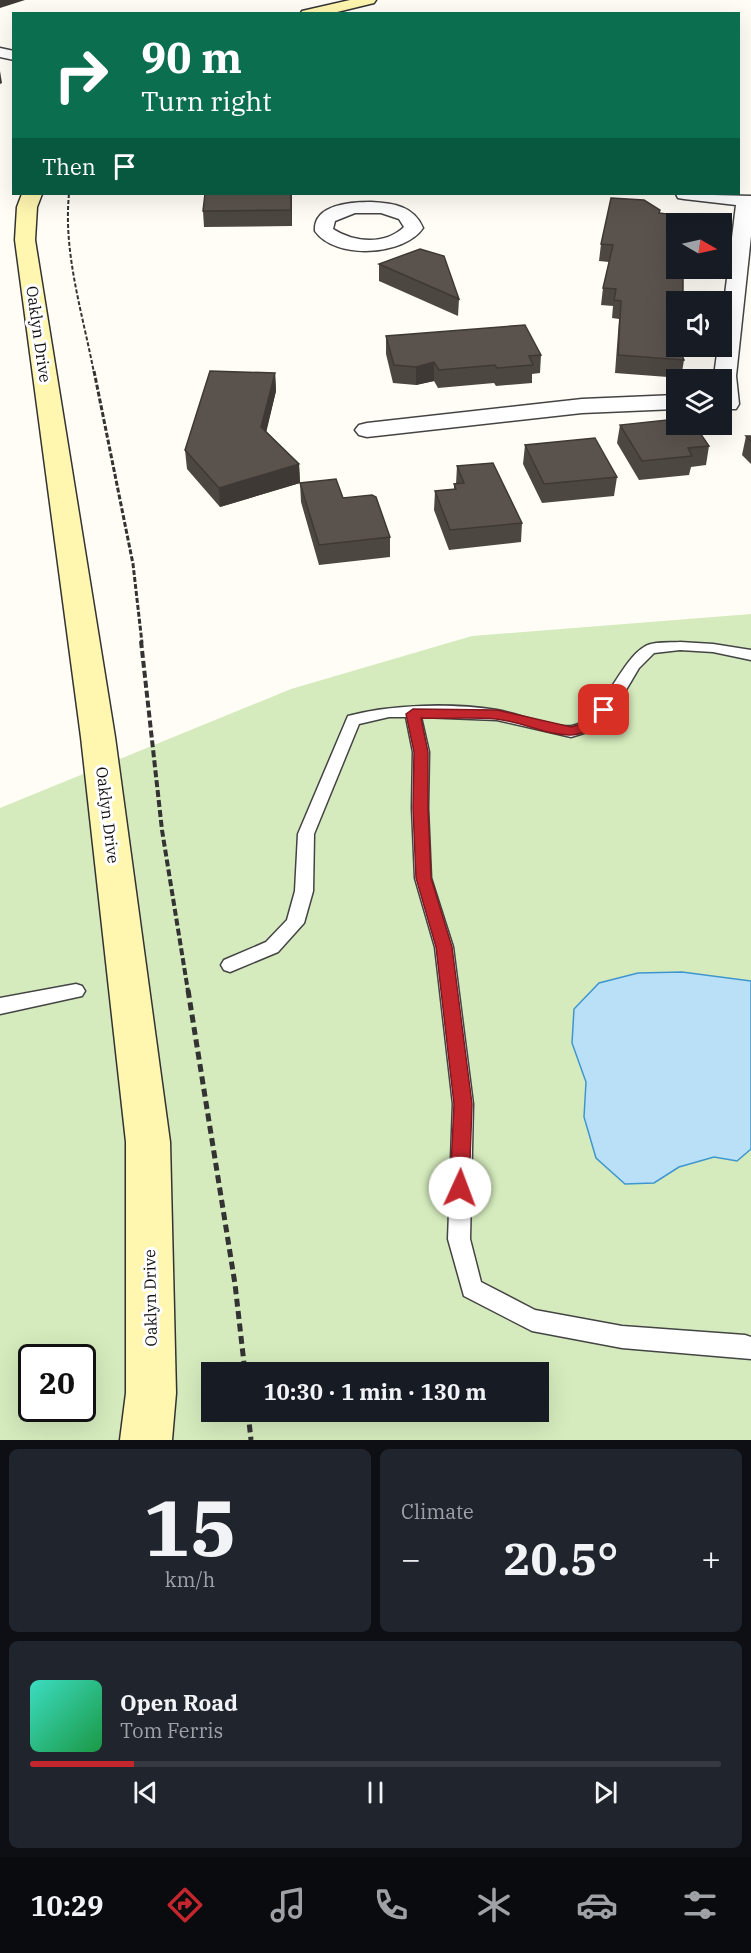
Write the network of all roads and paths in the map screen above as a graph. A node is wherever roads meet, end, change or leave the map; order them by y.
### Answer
1 (369, 0) edge
2 (316, 12) edge
3 (32, 195) edge
4 (69, 195) edge
5 (401, 195) edge
6 (693, 195) edge
7 (749, 201) edge
8 (382, 208) dead end
9 (726, 369) edge
10 (666, 402) edge
11 (732, 405) edge
12 (751, 406) edge
13 (367, 430) dead end
14 (751, 655) edge
15 (413, 714) junction
16 (230, 965) dead end
17 (76, 991) dead end
18 (0, 1006) edge
19 (751, 1348) edge
20 (244, 1362) edge
21 (249, 1422) edge
22 (146, 1440) edge
23 (250, 1440) edge

1 - 2 street
3 - 22 street, Oaklyn Drive
4 - 20 path
5 - 8 street
6 - 7 street
7 - 9 street
10 - 13 street
11 - 12 street
14 - 15 lane
15 - 16 lane
15 - 19 lane
17 - 18 lane
21 - 23 path

